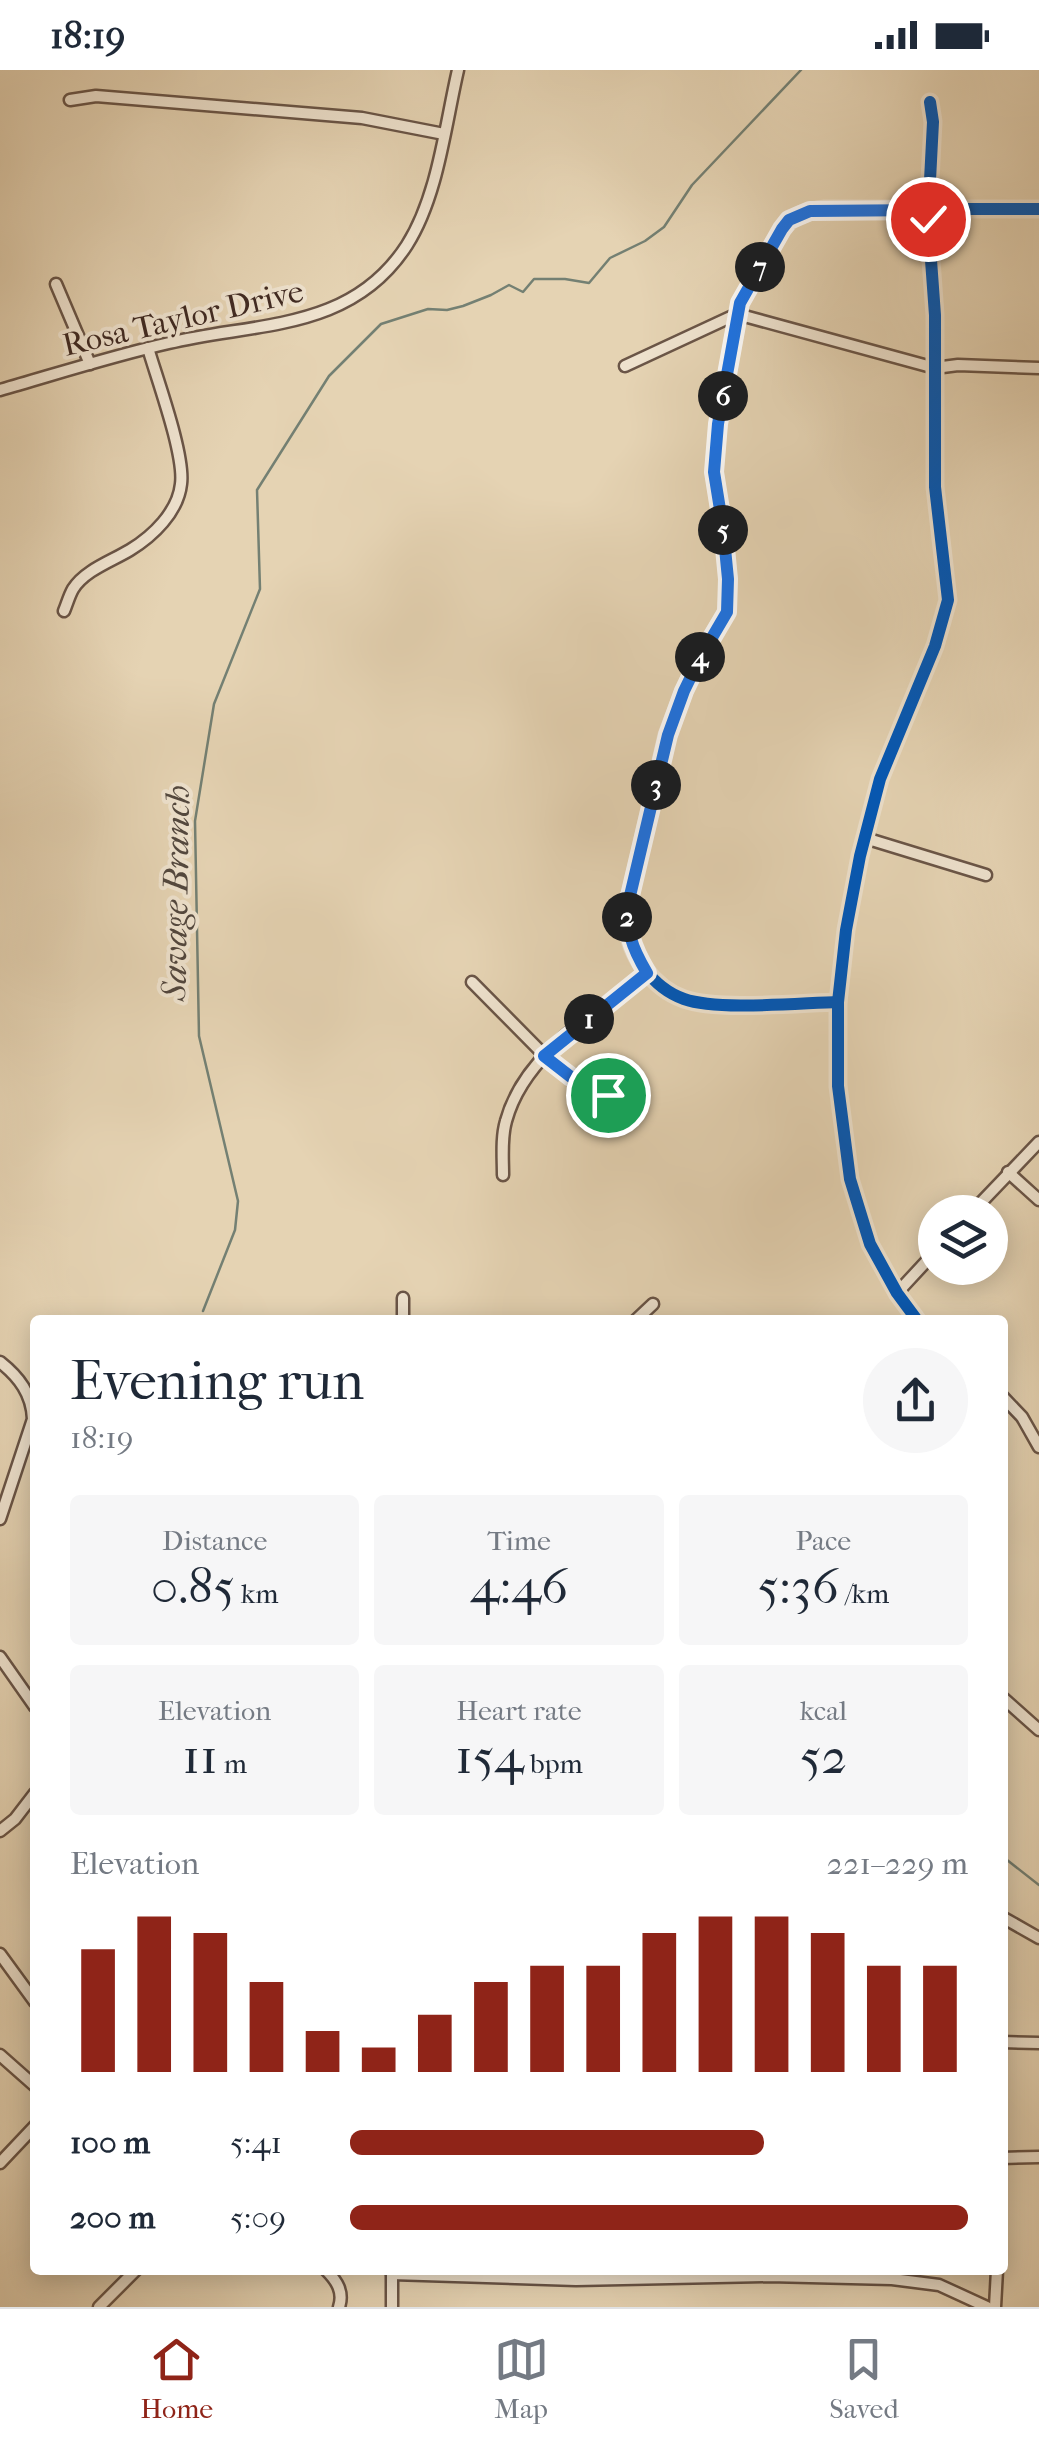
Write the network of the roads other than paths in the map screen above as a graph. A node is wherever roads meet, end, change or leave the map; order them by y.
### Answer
1 (458, 70) edge
2 (70, 100) dead end
3 (930, 102) dead end
4 (444, 134) junction
5 (1039, 209) edge
6 (928, 210) junction
7 (56, 284) dead end
8 (737, 314) junction
9 (148, 348) junction
10 (90, 364) junction
11 (625, 366) dead end
12 (936, 368) junction
13 (1039, 368) edge
14 (0, 390) edge
15 (64, 611) dead end
16 (866, 838) junction
17 (986, 875) dead end
18 (647, 973) junction
19 (472, 982) dead end
20 (838, 1002) junction
21 (544, 1056) junction
22 (630, 1100) dead end
23 (1039, 1142) edge
24 (1008, 1172) junction
25 (503, 1175) dead end
26 (987, 1195) edge
27 (1039, 1200) edge
28 (918, 1270) edge
29 (897, 1293) junction
30 (403, 1298) dead end
31 (653, 1304) dead end
32 (402, 1315) edge
33 (641, 1315) edge
34 (914, 1315) edge
35 (0, 1362) edge
36 (30, 1399) edge
37 (1008, 1403) edge
38 (30, 1431) edge
39 (1039, 1447) edge
40 (0, 1519) edge
41 (0, 1657) edge
42 (30, 1700) edge
43 (1008, 1701) edge
44 (1038, 1727) edge
45 (30, 1798) edge
46 (0, 1831) edge
47 (1008, 1920) edge
48 (1039, 1938) edge
49 (0, 1954) edge
50 (30, 1995) edge
51 (1008, 2042) edge
52 (1039, 2043) edge
53 (0, 2055) edge
54 (30, 2082) edge
55 (30, 2131) edge
56 (1008, 2158) edge
57 (1039, 2158) edge
58 (0, 2163) edge
59 (131, 2275) edge
60 (331, 2275) edge
61 (392, 2275) edge
62 (502, 2275) edge
63 (998, 2275) edge
64 (340, 2302) edge
65 (100, 2307) edge
66 (392, 2307) edge
67 (987, 2307) edge
68 (996, 2307) edge

1 - 4 street, Rosa Taylor Drive
2 - 4 street
3 - 6 street
4 - 9 street, Rosa Taylor Drive
5 - 6 street
6 - 8 street
6 - 12 street
7 - 10 street
8 - 11 street
8 - 12 street
8 - 18 street
9 - 10 street, Rosa Taylor Drive
9 - 15 street
10 - 14 street, Rosa Taylor Drive
12 - 13 street
12 - 16 street
16 - 17 street
16 - 20 street
18 - 20 street
18 - 21 street
19 - 21 street
20 - 29 street
21 - 22 street
21 - 25 street
23 - 24 street
24 - 26 street
24 - 27 street
28 - 29 street
29 - 34 street
30 - 32 street
31 - 33 street
35 - 36 street
37 - 39 street
38 - 40 street
41 - 42 street
43 - 44 street
45 - 46 street
47 - 48 street
49 - 50 street
51 - 52 street
53 - 54 street
55 - 58 street
56 - 57 street
59 - 65 street
60 - 64 street
61 - 66 street
62 - 67 street
63 - 68 street

